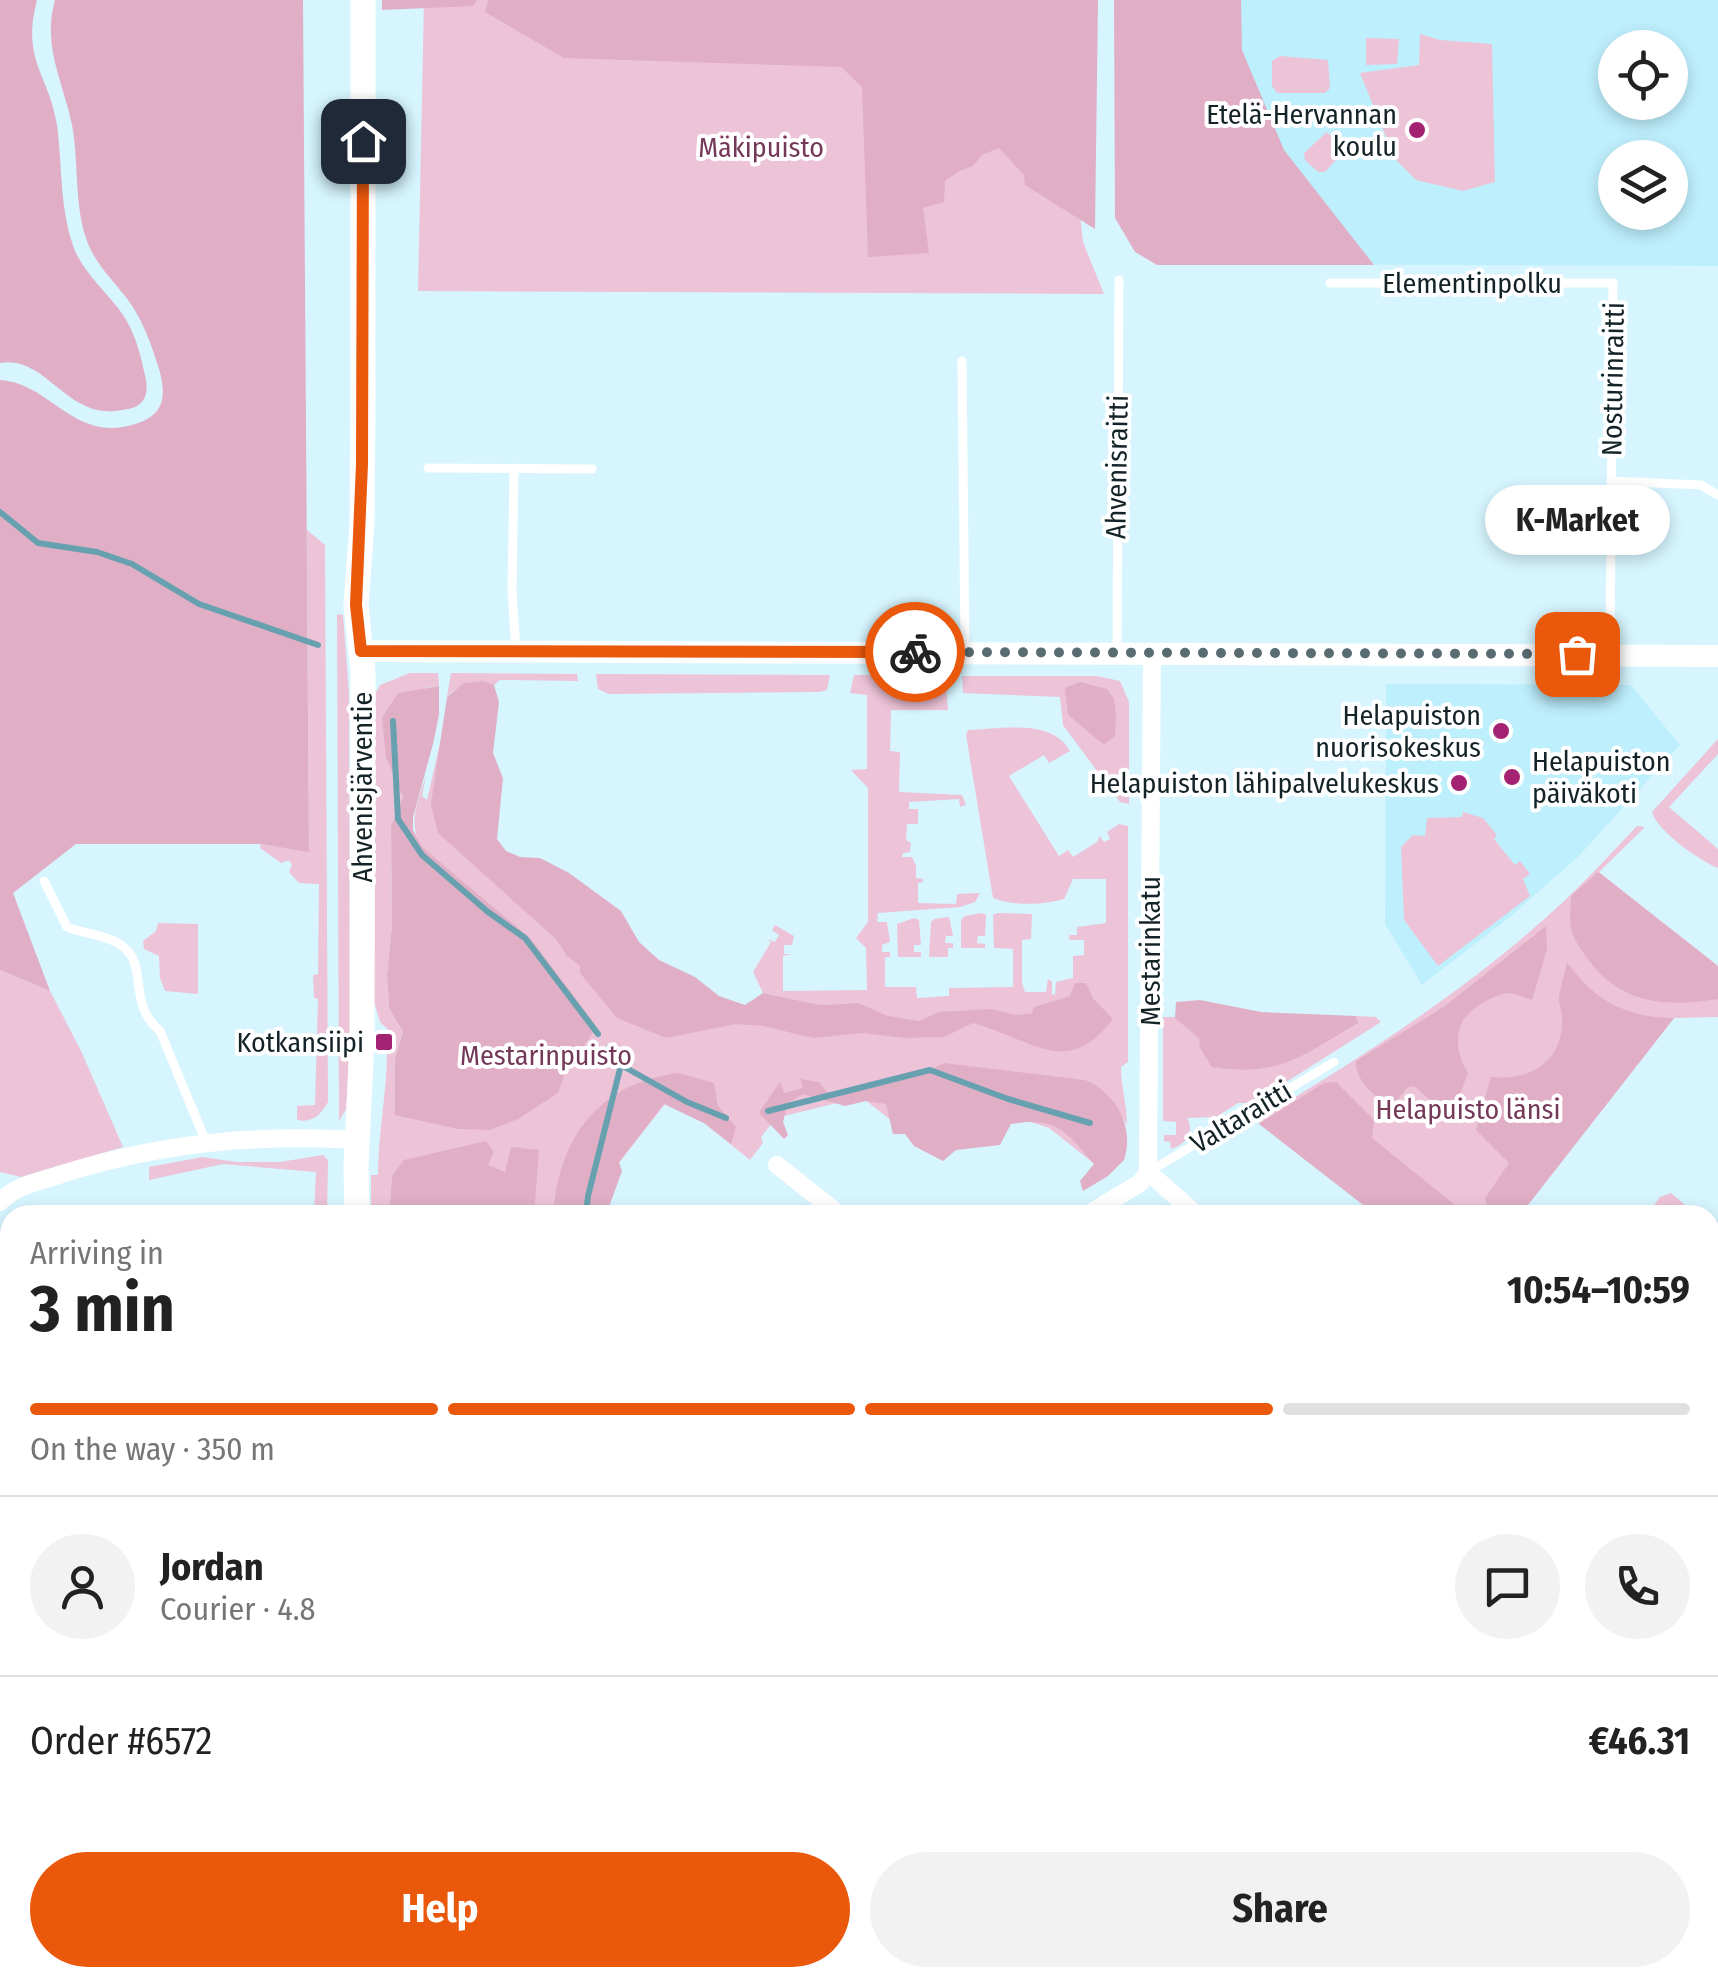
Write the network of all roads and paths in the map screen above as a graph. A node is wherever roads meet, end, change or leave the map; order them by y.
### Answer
1 (363, 0) edge
2 (1119, 280) dead end
3 (1330, 283) dead end
4 (1614, 283) joint
5 (962, 361) dead end
6 (428, 468) dead end
7 (514, 468) junction
8 (592, 469) dead end
9 (1612, 481) junction
10 (1718, 495) edge
11 (516, 650) junction
12 (361, 651) junction
13 (965, 652) junction
14 (1116, 653) junction
15 (1152, 654) junction
16 (1610, 654) junction
17 (1718, 656) edge
18 (44, 881) dead end
19 (1334, 1062) dead end
20 (358, 1140) junction
21 (206, 1142) junction
22 (776, 1165) dead end
23 (1148, 1172) junction
24 (2, 1194) edge
25 (357, 1205) edge
26 (827, 1205) edge
27 (1103, 1205) edge
28 (1186, 1205) edge

1 - 12 main road, Ahvenisjärventie
2 - 14 lane, Ahvenisraitti
3 - 4 lane, Elementinpolku
4 - 9 lane, Nosturinraitti
5 - 13 lane
6 - 7 lane
7 - 8 lane
7 - 11 lane
9 - 10 lane
9 - 16 lane, Nosturinraitti
11 - 12 street
11 - 13 street
12 - 20 main road, Ahvenisjärventie
13 - 14 street
14 - 15 street
15 - 16 street
15 - 23 street, Mestarinkatu
16 - 17 street
18 - 21 lane
19 - 23 lane, Valtaraitti
20 - 21 street
20 - 25 main road, Ahvenisjärventie
21 - 24 street
22 - 26 street
23 - 27 street
23 - 28 street

